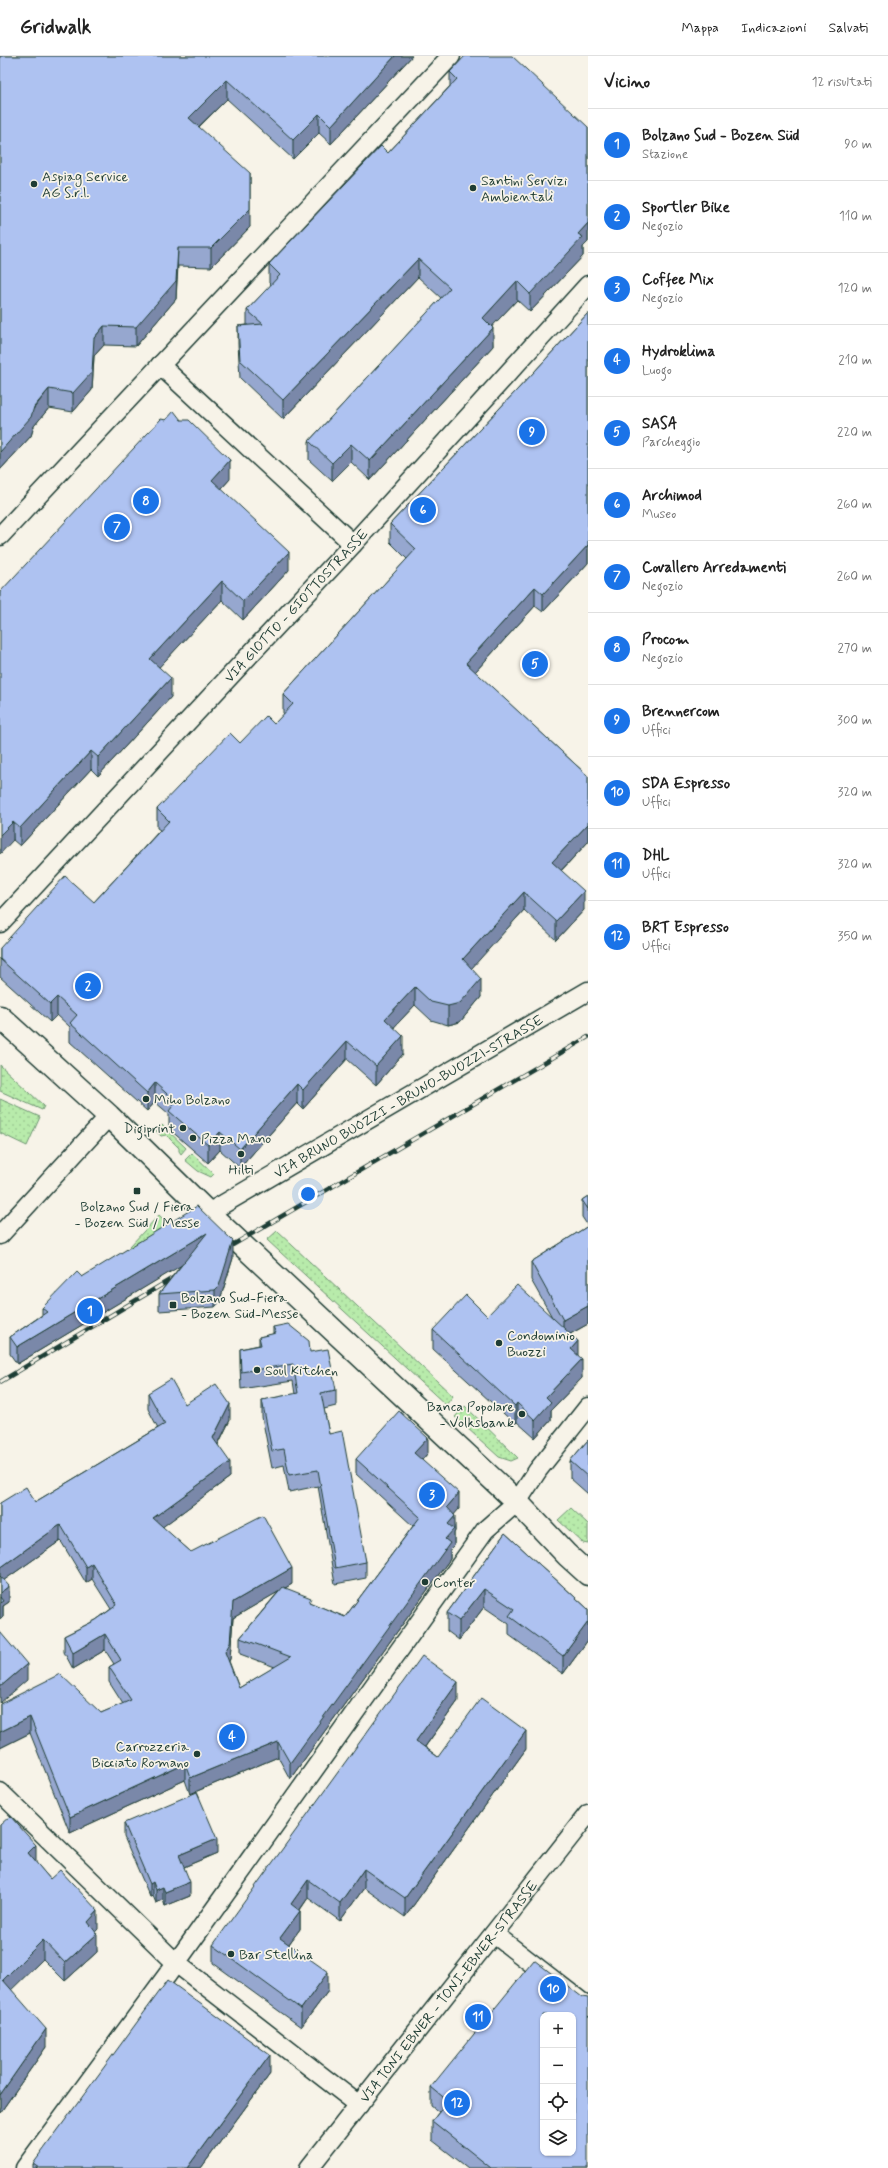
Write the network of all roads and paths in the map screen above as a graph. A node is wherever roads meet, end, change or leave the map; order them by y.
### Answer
1 (451, 56) edge
2 (588, 285) edge
3 (160, 365) junction
4 (0, 536) edge
5 (353, 544) junction
6 (0, 923) edge
7 (588, 991) edge
8 (0, 1017) edge
9 (109, 1116) junction
10 (208, 1213) junction
11 (0, 1235) edge
12 (588, 1407) edge
13 (517, 1502) junction
14 (588, 1574) edge
15 (0, 1792) edge
16 (588, 1814) edge
17 (494, 1934) junction
18 (176, 1963) junction
19 (588, 2007) edge
20 (359, 2106) junction
21 (26, 2168) edge
22 (309, 2168) edge

1 - 3 street
2 - 5 street, VIA GIOTTO - GIOTTOSTRASSE
3 - 4 street
3 - 5 street
5 - 6 street, VIA GIOTTO - GIOTTOSTRASSE
7 - 10 street, VIA BRUNO BUOZZI - BRUNO-BUOZZI-STRASSE
8 - 9 main road
9 - 10 main road
9 - 11 street
10 - 13 main road
12 - 13 street
13 - 14 main road
13 - 18 street
15 - 18 street
16 - 17 street, VIA TONI EBNER - TONI-EBNER-STRASSE
17 - 19 street
17 - 20 street, VIA TONI EBNER - TONI-EBNER-STRASSE
18 - 20 street
18 - 21 street
20 - 22 street, VIA TONI EBNER - TONI-EBNER-STRASSE

